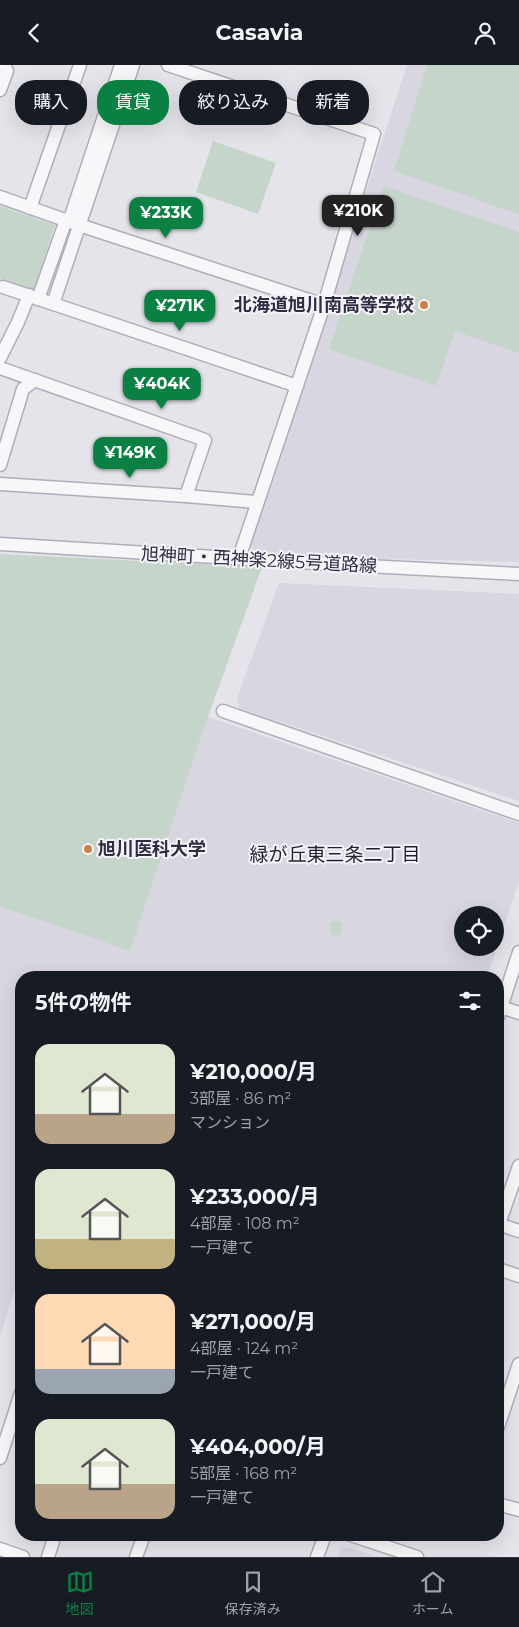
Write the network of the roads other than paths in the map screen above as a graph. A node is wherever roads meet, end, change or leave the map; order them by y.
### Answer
1 (4, 65) edge
2 (80, 65) edge
3 (121, 65) edge
4 (133, 65) edge
5 (168, 65) edge
6 (0, 90) edge
7 (0, 197) edge
8 (30, 208) junction
9 (71, 222) junction
10 (1, 291) edge
11 (34, 297) junction
12 (53, 304) junction
13 (324, 305) junction
14 (0, 358) edge
15 (0, 368) edge
16 (35, 380) junction
17 (297, 386) junction
18 (0, 465) edge
19 (0, 485) edge
20 (186, 496) junction
21 (257, 502) junction
22 (0, 544) edge
23 (239, 558) junction
24 (519, 574) edge
25 (223, 711) dead end
26 (519, 814) edge
27 (519, 952) edge
28 (504, 997) edge
29 (504, 1012) edge
30 (519, 1013) edge
31 (519, 1166) edge
32 (504, 1208) edge
33 (504, 1227) edge
34 (519, 1231) edge
35 (504, 1271) edge
36 (519, 1276) edge
37 (519, 1363) edge
38 (504, 1409) edge
39 (15, 1412) edge
40 (0, 1458) edge
41 (504, 1505) edge
42 (519, 1510) edge
43 (53, 1541) edge
44 (142, 1541) edge
45 (323, 1541) edge
46 (369, 1541) edge
47 (0, 1549) edge
48 (23, 1557) edge
49 (48, 1557) edge
50 (136, 1557) edge
51 (317, 1557) edge
52 (417, 1557) edge

1 - 6 street
2 - 8 street
3 - 9 street
4 - 9 street
5 - 13 street
7 - 8 street
8 - 9 street
9 - 11 street
9 - 12 street
9 - 13 street
10 - 11 street
11 - 12 street
11 - 14 street
12 - 17 street
13 - 17 street
15 - 16 street
16 - 18 street
16 - 20 street
17 - 21 street
19 - 20 street
20 - 21 street
21 - 23 street
22 - 23 street, 旭神町・西神楽2線5号道路線
23 - 24 street, 旭神町・西神楽2線5号道路線
25 - 26 street
27 - 28 street
29 - 30 street
31 - 32 street
33 - 34 street
35 - 36 street
37 - 38 street
39 - 40 street
41 - 42 street
43 - 49 street
44 - 50 street
45 - 51 street
46 - 52 street
47 - 48 street

